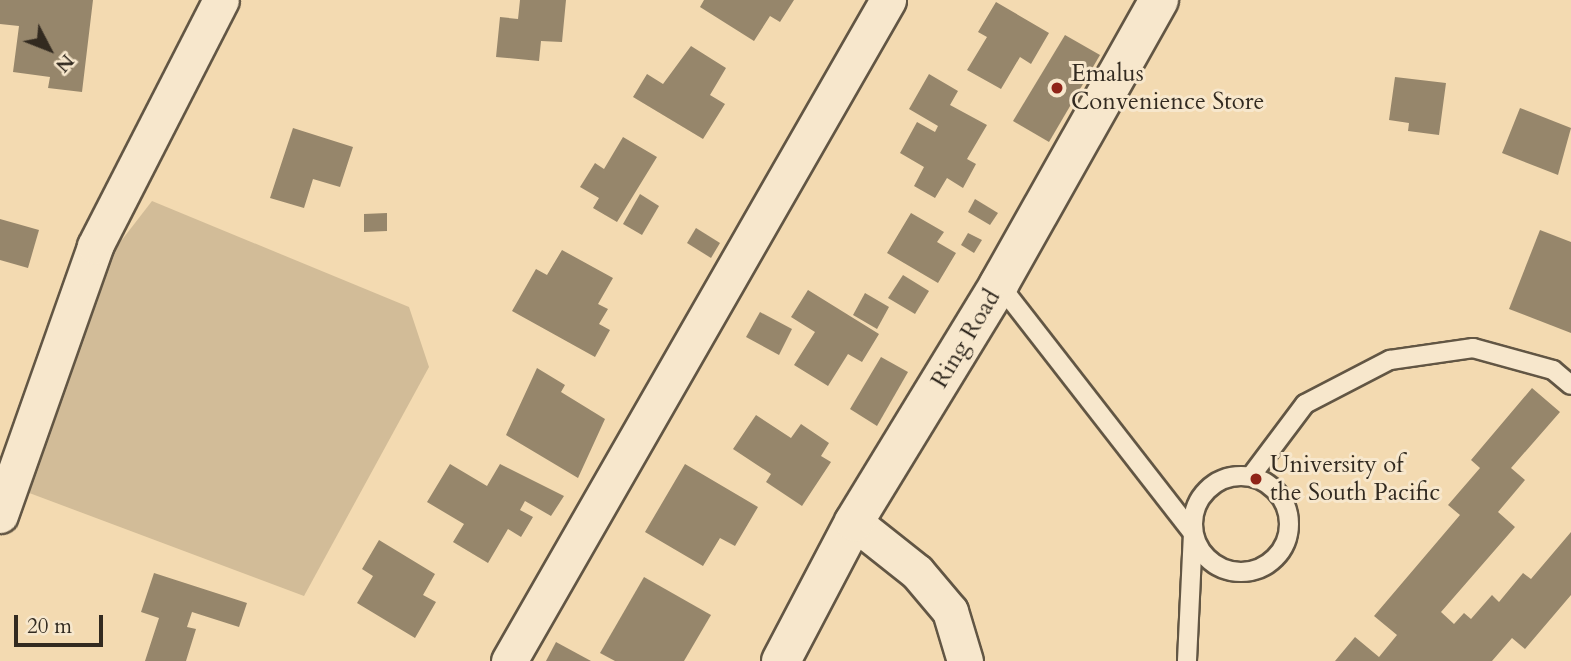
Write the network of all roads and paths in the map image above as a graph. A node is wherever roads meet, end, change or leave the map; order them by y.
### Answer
1 (221, 0) edge
2 (888, 0) edge
3 (1158, 5) edge
4 (999, 284) junction
5 (1571, 385) edge
6 (1251, 476) junction
7 (0, 515) edge
8 (854, 522) junction
9 (1193, 533) junction
10 (509, 661) edge
11 (781, 661) edge
12 (965, 661) edge
13 (1187, 661) edge

1 - 7 street
2 - 10 street
3 - 4 main road, Ring Road
4 - 8 main road, Ring Road
4 - 9 lane
5 - 6 lane
6 - 9 lane
6 - 9 lane
8 - 11 main road, Ring Road
8 - 12 street
9 - 13 lane

